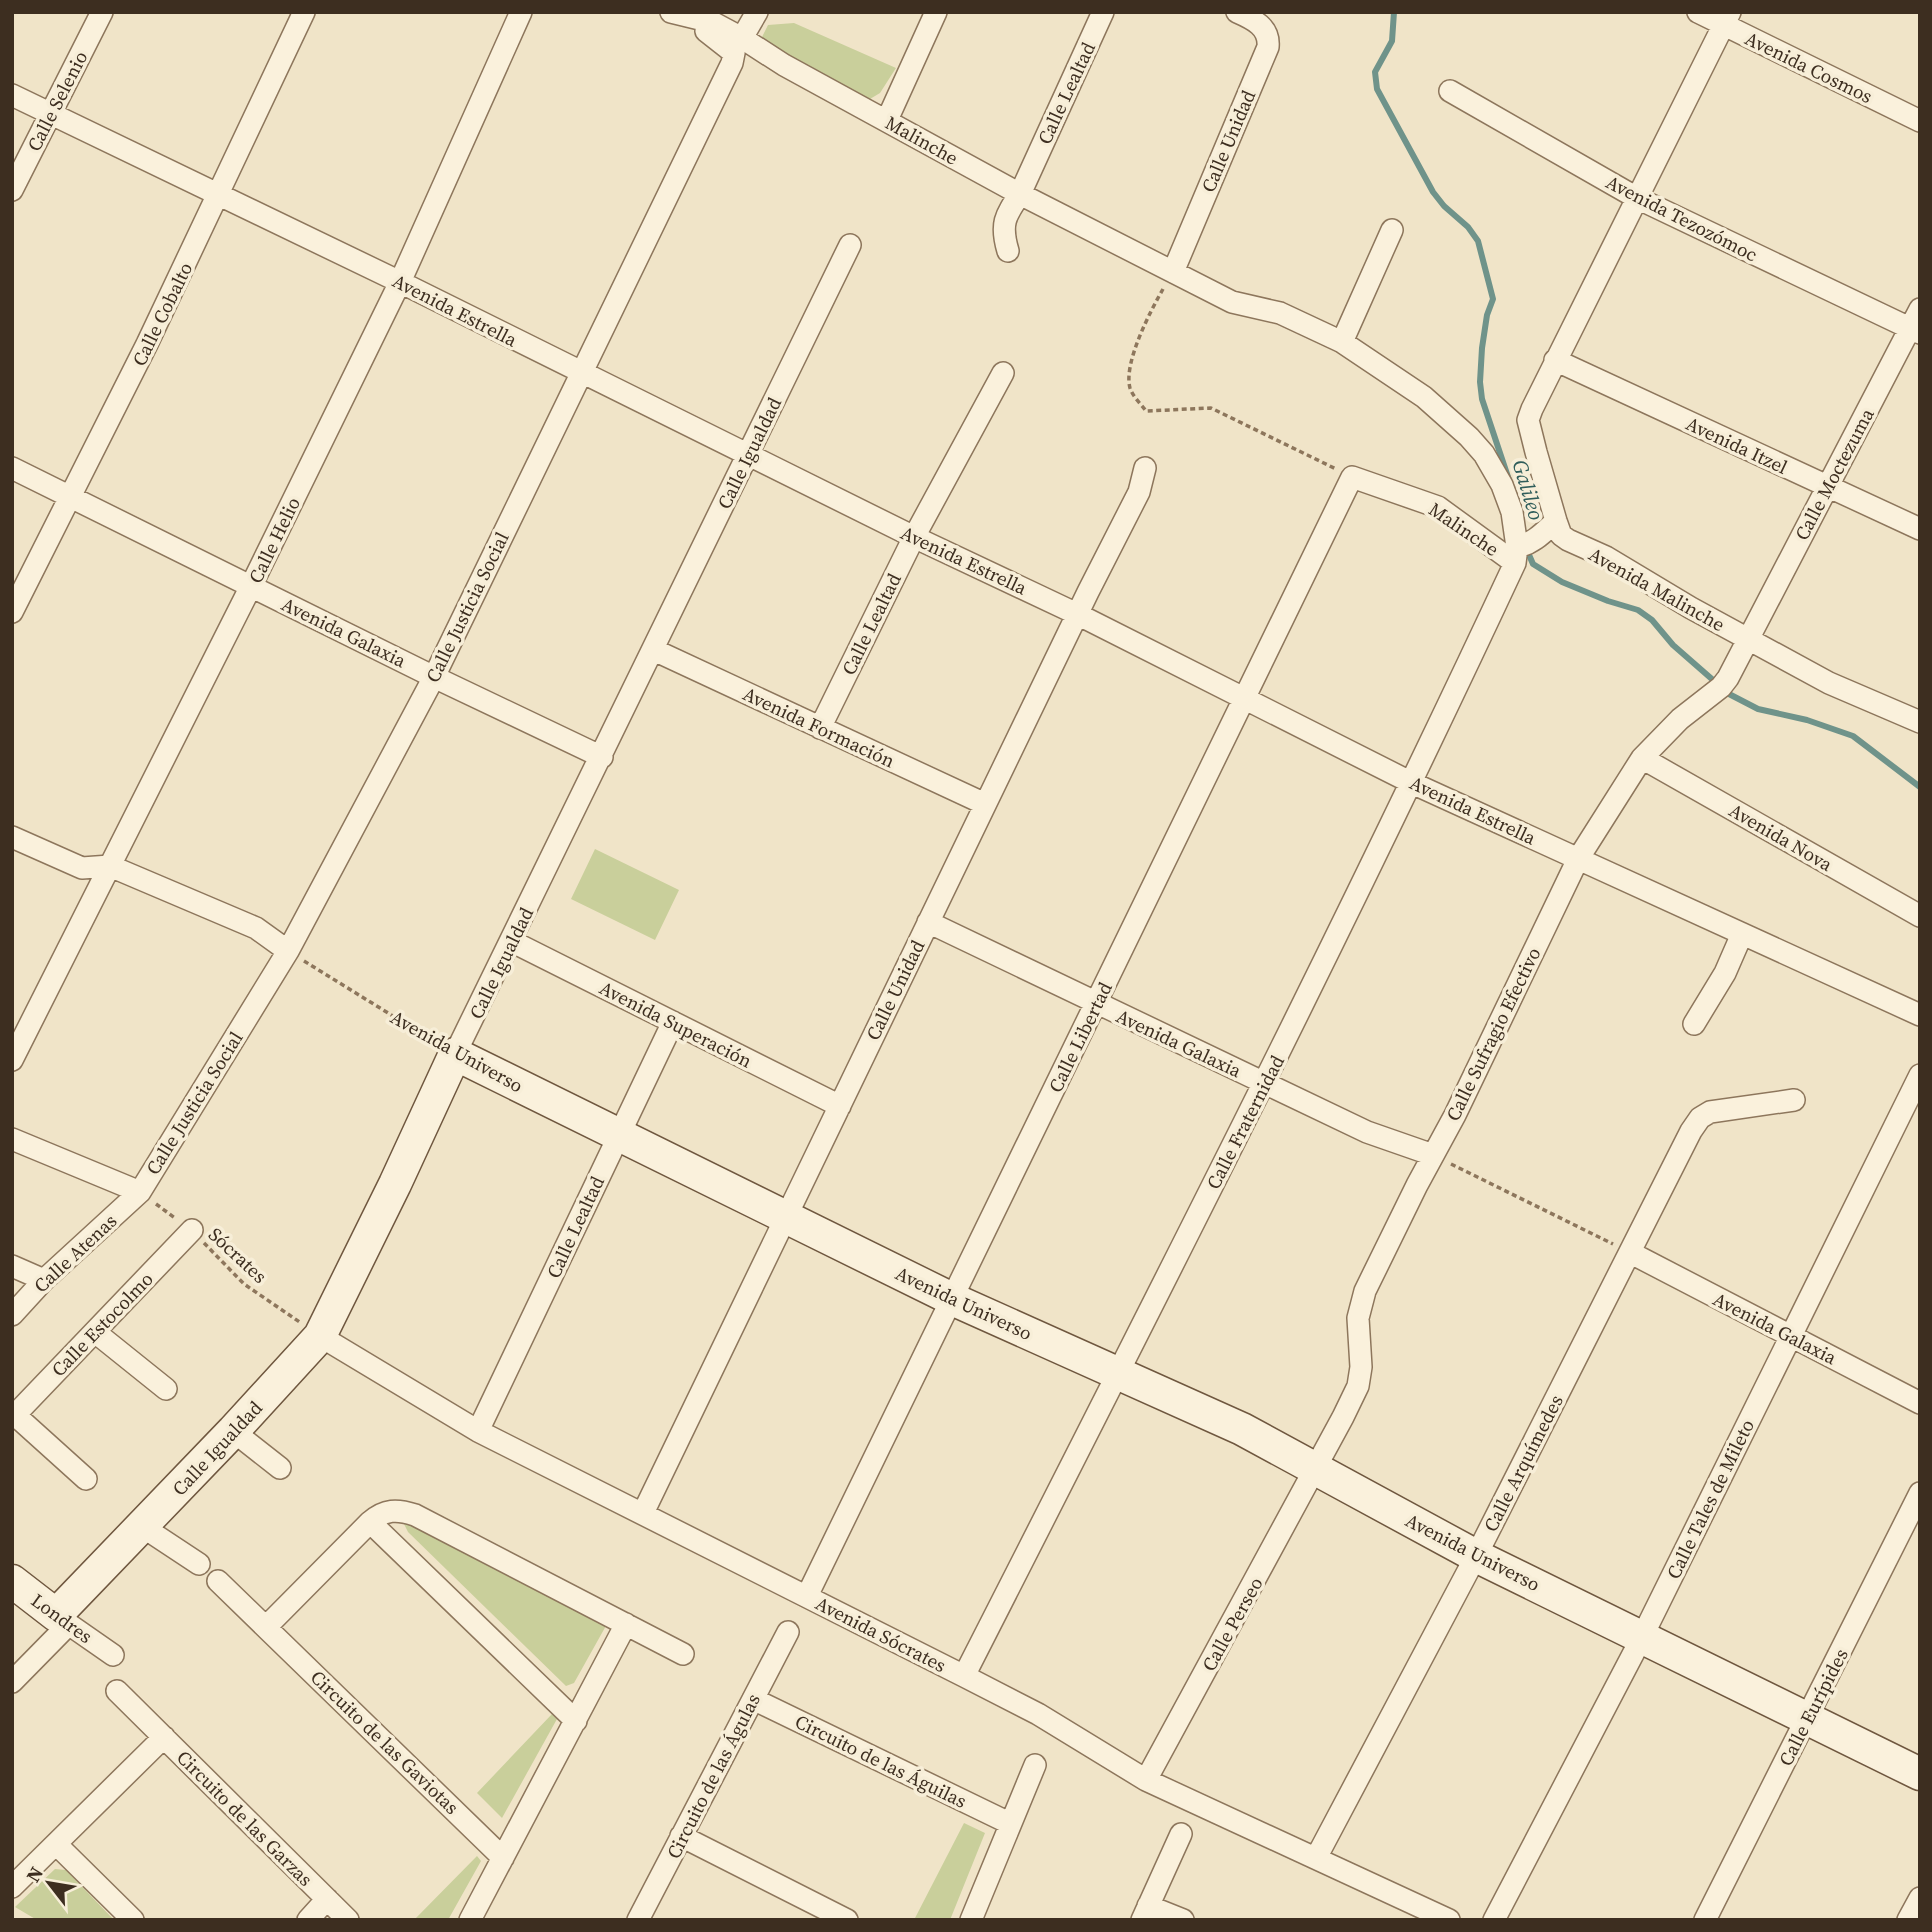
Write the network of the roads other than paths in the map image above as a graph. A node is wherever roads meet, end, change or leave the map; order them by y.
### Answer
1 (103, 12) edge
2 (304, 12) edge
3 (521, 12) edge
4 (671, 12) edge
5 (757, 12) edge
6 (936, 12) edge
7 (1103, 12) edge
8 (1698, 12) edge
9 (1242, 14) edge
10 (692, 17) junction
11 (1727, 19) edge
12 (742, 38) junction
13 (1450, 91) dead end
14 (12, 95) edge
15 (50, 114) junction
16 (887, 120) junction
17 (1920, 121) edge
18 (12, 190) edge
19 (1020, 194) junction
20 (219, 195) junction
21 (1637, 198) junction
22 (1392, 230) dead end
23 (850, 245) dead end
24 (1007, 251) dead end
25 (1173, 272) junction
26 (400, 282) junction
27 (1920, 309) edge
28 (1915, 331) edge
29 (1342, 342) junction
30 (1555, 360) junction
31 (581, 373) junction
32 (1003, 373) dead end
33 (748, 456) junction
34 (12, 468) edge
35 (1145, 468) dead end
36 (1352, 477) joint
37 (1827, 486) junction
38 (71, 498) junction
39 (1556, 521) junction
40 (1920, 529) edge
41 (914, 537) junction
42 (1516, 555) junction
43 (251, 586) junction
44 (12, 612) edge
45 (1077, 614) junction
46 (1748, 639) junction
47 (654, 650) junction
48 (433, 677) junction
49 (1244, 699) junction
50 (1920, 723) edge
51 (820, 727) junction
52 (602, 757) junction
53 (1642, 758) junction
54 (1412, 783) junction
55 (985, 804) junction
56 (12, 837) edge
57 (1578, 859) junction
58 (110, 866) junction
59 (1920, 916) edge
60 (928, 922) junction
61 (1742, 934) junction
62 (511, 942) junction
63 (288, 951) junction
64 (1096, 1004) junction
65 (1920, 1015) edge
66 (673, 1022) junction
67 (1694, 1024) dead end
68 (455, 1054) junction
69 (12, 1060) edge
70 (1920, 1075) edge
71 (1265, 1084) junction
72 (1794, 1100) dead end
73 (840, 1106) junction
74 (618, 1135) junction
75 (12, 1139) edge
76 (1433, 1155) junction
77 (140, 1192) junction
78 (786, 1218) junction
79 (192, 1230) road end
80 (1630, 1253) junction
81 (12, 1266) edge
82 (44, 1280) junction
83 (952, 1299) junction
84 (12, 1315) edge
85 (96, 1332) junction
86 (320, 1336) junction
87 (1790, 1336) junction
88 (1118, 1374) junction
89 (166, 1389) dead end
90 (1920, 1403) edge
91 (14, 1416) edge
92 (233, 1431) junction
93 (478, 1431) junction
94 (280, 1468) dead end
95 (1317, 1468) junction
96 (86, 1479) dead end
97 (1920, 1493) edge
98 (643, 1513) junction
99 (370, 1522) junction
100 (143, 1527) junction
101 (1476, 1556) junction
102 (199, 1564) dead end
103 (12, 1581) edge
104 (218, 1581) dead end
105 (807, 1596) junction
106 (63, 1620) junction
107 (626, 1624) junction
108 (266, 1627) junction
109 (788, 1632) dead end
110 (1642, 1637) junction
111 (683, 1654) dead end
112 (113, 1655) dead end
113 (964, 1676) junction
114 (12, 1682) edge
115 (117, 1690) dead end
116 (753, 1699) junction
117 (1808, 1719) junction
118 (576, 1721) junction
119 (164, 1737) junction
120 (1035, 1765) dead end
121 (1920, 1774) edge
122 (1146, 1780) junction
123 (1009, 1823) junction
124 (1181, 1834) dead end
125 (681, 1836) junction
126 (56, 1844) junction
127 (503, 1858) junction
128 (1316, 1858) junction
129 (12, 1887) edge
130 (1920, 1898) edge
131 (327, 1899) junction
132 (1145, 1913) edge
133 (133, 1920) edge
134 (308, 1920) edge
135 (348, 1920) edge
136 (470, 1920) edge
137 (638, 1920) edge
138 (847, 1920) edge
139 (971, 1920) edge
140 (1183, 1920) edge
141 (1449, 1920) edge
142 (1494, 1920) edge
143 (1705, 1920) edge
144 (1908, 1920) edge

1 - 15 street, Calle Selenio
2 - 20 street, Calle Cobalto
3 - 26 street, Calle Helio
4 - 10 street, Malinche
5 - 12 street
6 - 16 street
7 - 19 street, Calle Lealtad
8 - 11 street, Avenida Cosmos
9 - 25 street, Calle Unidad
10 - 12 street, Malinche
10 - 31 street, Calle Justicia Social
11 - 17 street, Avenida Cosmos
11 - 21 street, Avenida Malinche
12 - 16 street, Malinche
13 - 21 street, Avenida Tezozómoc
14 - 15 street, Avenida Estrella
15 - 18 street, Calle Selenio
15 - 20 street, Avenida Estrella
16 - 19 street, Malinche
19 - 24 street, Calle Lealtad
19 - 25 street, Malinche
20 - 26 street, Avenida Estrella
20 - 38 street, Calle Cobalto
21 - 28 street, Avenida Tezozómoc
21 - 30 street, Avenida Malinche
22 - 29 street
23 - 33 street, Calle Igualdad
25 - 29 street, Malinche
26 - 31 street, Avenida Estrella
26 - 43 street, Calle Helio
27 - 28 street, Calle Moctezuma
28 - 37 street, Calle Moctezuma
29 - 42 street, Malinche
30 - 37 street, Avenida Itzel
30 - 39 street, Avenida Malinche
31 - 33 street, Avenida Estrella
31 - 48 street, Calle Justicia Social
32 - 41 street, Calle Lealtad
33 - 41 street, Avenida Estrella
33 - 47 street, Calle Igualdad
34 - 38 street, Avenida Galaxia
35 - 45 street, Calle Unidad
36 - 42 street, Malinche
36 - 49 street, Calle Libertad
37 - 40 street, Avenida Itzel
37 - 46 street, Calle Moctezuma
38 - 43 street, Avenida Galaxia
38 - 44 street, Calle Cobalto
39 - 42 street
39 - 46 street, Avenida Malinche
41 - 45 street, Avenida Estrella
41 - 51 street, Calle Lealtad
42 - 54 street, Calle Fraternidad
43 - 48 street, Avenida Galaxia
43 - 58 street, Calle Helio
45 - 49 street, Avenida Estrella
45 - 55 street, Calle Unidad
46 - 50 street, Avenida Malinche
46 - 53 street, Calle Sufragio Efectivo
47 - 51 street, Avenida Formación
47 - 52 street, Calle Igualdad
48 - 52 street, Avenida Galaxia
48 - 63 street, Calle Justicia Social
49 - 54 street, Avenida Estrella
49 - 64 street, Calle Libertad
51 - 55 street, Avenida Formación
52 - 62 street, Calle Igualdad
53 - 57 street, Calle Sufragio Efectivo
53 - 59 street, Avenida Nova
54 - 57 street, Avenida Estrella
54 - 71 street, Calle Fraternidad
55 - 60 street, Calle Unidad
56 - 58 street
57 - 61 street, Avenida Estrella
57 - 76 street, Calle Sufragio Efectivo
58 - 63 street
58 - 69 street, Calle Helio
60 - 64 street, Avenida Galaxia
60 - 73 street, Calle Unidad
61 - 65 street, Avenida Estrella
61 - 67 street
62 - 66 street, Avenida Superación
62 - 68 street, Calle Igualdad
63 - 77 street, Calle Justicia Social
64 - 71 street, Avenida Galaxia
64 - 83 street, Calle Libertad
66 - 73 street, Avenida Superación
66 - 74 street, Calle Lealtad
68 - 74 street, Avenida Universo
68 - 86 street, Calle Igualdad
70 - 87 street, Calle Tales de Mileto
71 - 76 street, Avenida Galaxia
71 - 88 street, Calle Fraternidad
72 - 80 street, Calle Arquímedes
73 - 78 street, Calle Unidad
74 - 78 street, Avenida Universo
74 - 93 street, Calle Lealtad
75 - 77 street
76 - 95 street, Calle Sufragio Efectivo
77 - 82 street, Calle Atenas
78 - 83 street, Avenida Universo
78 - 98 street, Calle Unidad
79 - 85 street, Calle Estocolmo
80 - 87 street, Avenida Galaxia
80 - 101 street, Calle Arquímedes
81 - 82 street
82 - 84 street, Calle Atenas
83 - 88 street, Avenida Universo
83 - 105 street, Calle Libertad
85 - 89 street
85 - 91 street, Calle Estocolmo
86 - 92 street, Calle Igualdad
86 - 93 street, Avenida Sócrates
87 - 90 street, Avenida Galaxia
87 - 110 street, Calle Tales de Mileto
88 - 95 street, Avenida Universo
88 - 113 street, Calle Fraternidad
91 - 96 street
92 - 94 street
92 - 100 street, Calle Igualdad
93 - 98 street, Avenida Sócrates
95 - 101 street, Avenida Universo
95 - 122 street, Calle Perseo
97 - 117 street, Calle Eurípides
98 - 105 street, Avenida Sócrates
99 - 107 street
99 - 108 street
99 - 118 street
100 - 102 street
100 - 106 street, Calle Igualdad
101 - 110 street, Avenida Universo
101 - 128 street, Calle Arquímedes
103 - 106 street, Londres
104 - 108 street, Circuito de las Gaviotas
105 - 113 street, Avenida Sócrates
106 - 112 street, Londres
106 - 114 street
107 - 111 street
107 - 118 street
108 - 127 street, Circuito de las Gaviotas
109 - 116 street, Circuito de las Águlas
110 - 117 street, Avenida Universo
110 - 142 street, Calle Tales de Mileto
113 - 122 street, Avenida Sócrates
115 - 119 street, Circuito de las Garzas
116 - 123 street, Circuito de las Águilas
116 - 125 street, Circuito de las Águlas
117 - 121 street, Avenida Universo
117 - 143 street, Calle Eurípides
118 - 127 street
119 - 126 street, Circuito de las Garzas
119 - 131 street, Circuito de las Garzas
120 - 123 street
122 - 128 street, Avenida Sócrates
123 - 139 street
124 - 132 street
125 - 137 street, Circuito de las Águlas
125 - 138 street
126 - 129 street, Circuito de las Garzas
126 - 133 street
127 - 136 street
128 - 141 street, Avenida Sócrates
130 - 144 street
131 - 134 street, Circuito de las Garzas
131 - 135 street, Circuito de las Garzas
132 - 140 street

